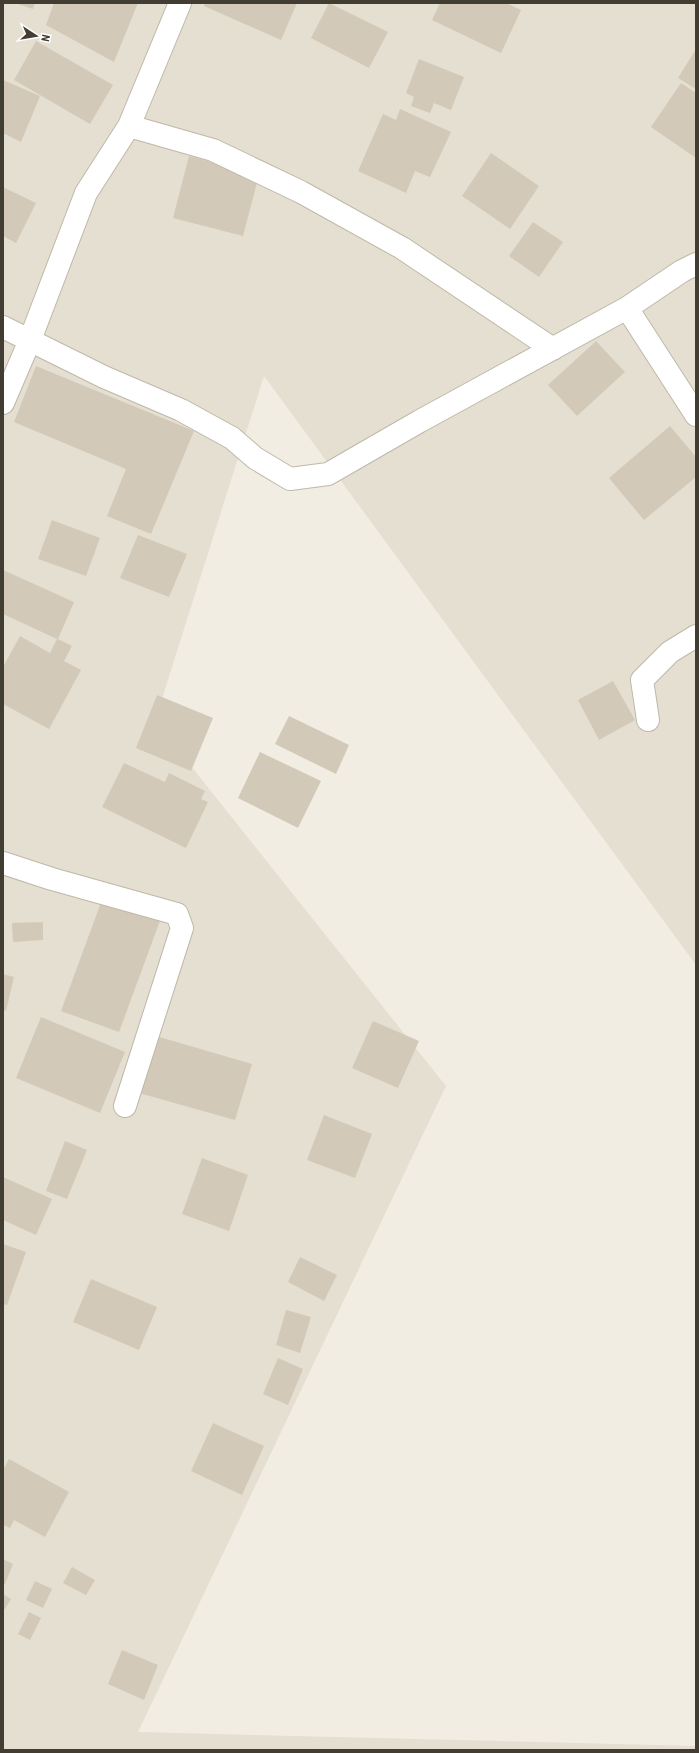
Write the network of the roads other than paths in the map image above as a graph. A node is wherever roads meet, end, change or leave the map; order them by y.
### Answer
1 (180, 3) edge
2 (129, 126) junction
3 (696, 264) edge
4 (627, 308) junction
5 (3, 327) edge
6 (30, 340) junction
7 (553, 349) junction
8 (3, 403) edge
9 (696, 415) edge
10 (696, 636) edge
11 (648, 720) dead end
12 (3, 863) edge
13 (125, 1106) dead end

1 - 2 street
2 - 6 street
2 - 7 street
3 - 4 street
4 - 7 street
4 - 9 street
5 - 6 street
6 - 7 street
6 - 8 street
10 - 11 street
12 - 13 street

